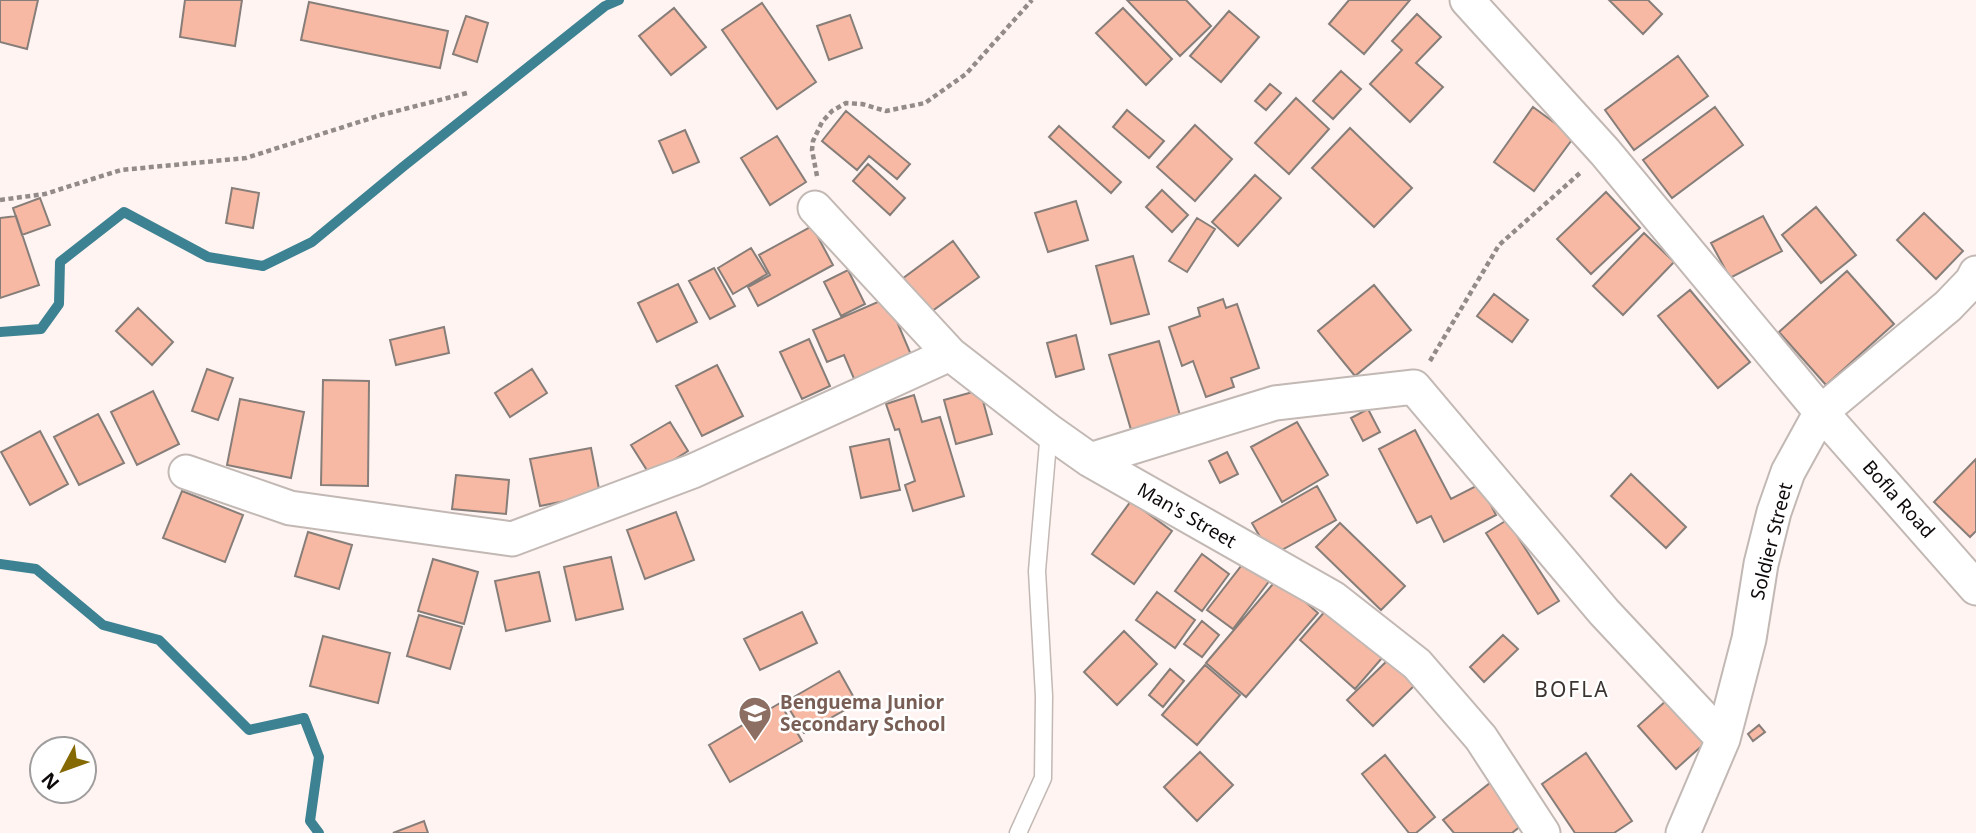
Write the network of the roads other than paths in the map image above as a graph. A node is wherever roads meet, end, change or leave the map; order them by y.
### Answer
1 (1467, 0) edge
2 (815, 208) road end
3 (1976, 273) edge
4 (950, 354) junction
5 (1821, 412) junction
6 (1049, 430) junction
7 (1090, 460) junction
8 (186, 472) dead end
9 (1976, 588) edge
10 (1723, 739) junction
11 (1018, 833) edge
12 (1543, 833) edge
13 (1683, 833) edge

1 - 5 street, Bofla Road
2 - 4 street, Man's Street
3 - 5 street, Soldier Street
4 - 6 street, Man's Street
4 - 8 street
5 - 9 street, Bofla Road
5 - 10 street, Soldier Street
6 - 7 street, Man's Street
6 - 11 lane
7 - 10 street
7 - 12 street, Man's Street
10 - 13 street, Soldier Street

